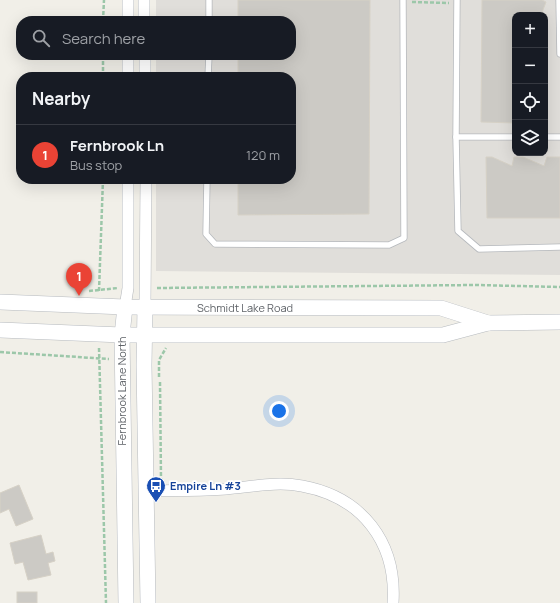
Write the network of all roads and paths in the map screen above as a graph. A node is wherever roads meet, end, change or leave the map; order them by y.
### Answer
1 (104, 0) edge
2 (128, 0) edge
3 (144, 0) edge
4 (209, 0) edge
5 (559, 0) edge
6 (403, 1) edge
7 (457, 1) edge
8 (104, 16) edge
9 (128, 16) edge
10 (144, 16) edge
11 (209, 16) edge
12 (560, 54) edge
13 (103, 60) edge
14 (128, 60) edge
15 (145, 60) edge
16 (208, 60) edge
17 (103, 72) edge
18 (128, 72) edge
19 (145, 72) edge
20 (208, 72) edge
21 (456, 137) junction
22 (512, 137) edge
23 (548, 137) edge
24 (560, 137) edge
25 (103, 184) edge
26 (128, 184) edge
27 (146, 184) edge
28 (207, 184) edge
29 (560, 247) edge
30 (166, 287) dead end
31 (560, 287) edge
32 (100, 289) dead end
33 (0, 302) edge
34 (125, 307) junction
35 (145, 308) junction
36 (560, 322) edge
37 (488, 323) junction
38 (0, 330) edge
39 (122, 334) junction
40 (145, 334) junction
41 (0, 352) edge
42 (160, 360) dead end
43 (154, 491) junction
44 (106, 603) edge
45 (126, 603) edge
46 (148, 603) edge
47 (393, 603) edge

1 - 8 path
2 - 9 street
3 - 10 street
4 - 11 lane
5 - 12 lane
6 - 7 path
6 - 28 lane
7 - 21 lane
13 - 17 path
14 - 18 street
15 - 19 street
16 - 20 lane
21 - 22 lane
21 - 29 lane
23 - 24 lane
25 - 32 path
26 - 34 street, Fernbrook Lane North
27 - 35 street, Fernbrook Lane North
30 - 31 path
33 - 34 street, Schmidt Lake Road
34 - 35 street, Schmidt Lake Road
34 - 39 street, Fernbrook Lane North
35 - 37 street, Schmidt Lake Road
35 - 40 street, Fernbrook Lane North
36 - 37 street, Schmidt Lake Road
37 - 40 street, Schmidt Lake Road
38 - 39 street, Schmidt Lake Road
39 - 40 street, Schmidt Lake Road
39 - 45 street, Fernbrook Lane North
40 - 43 street, Fernbrook Lane North
41 - 44 path
42 - 43 path
43 - 46 street, Fernbrook Lane North
43 - 47 street

